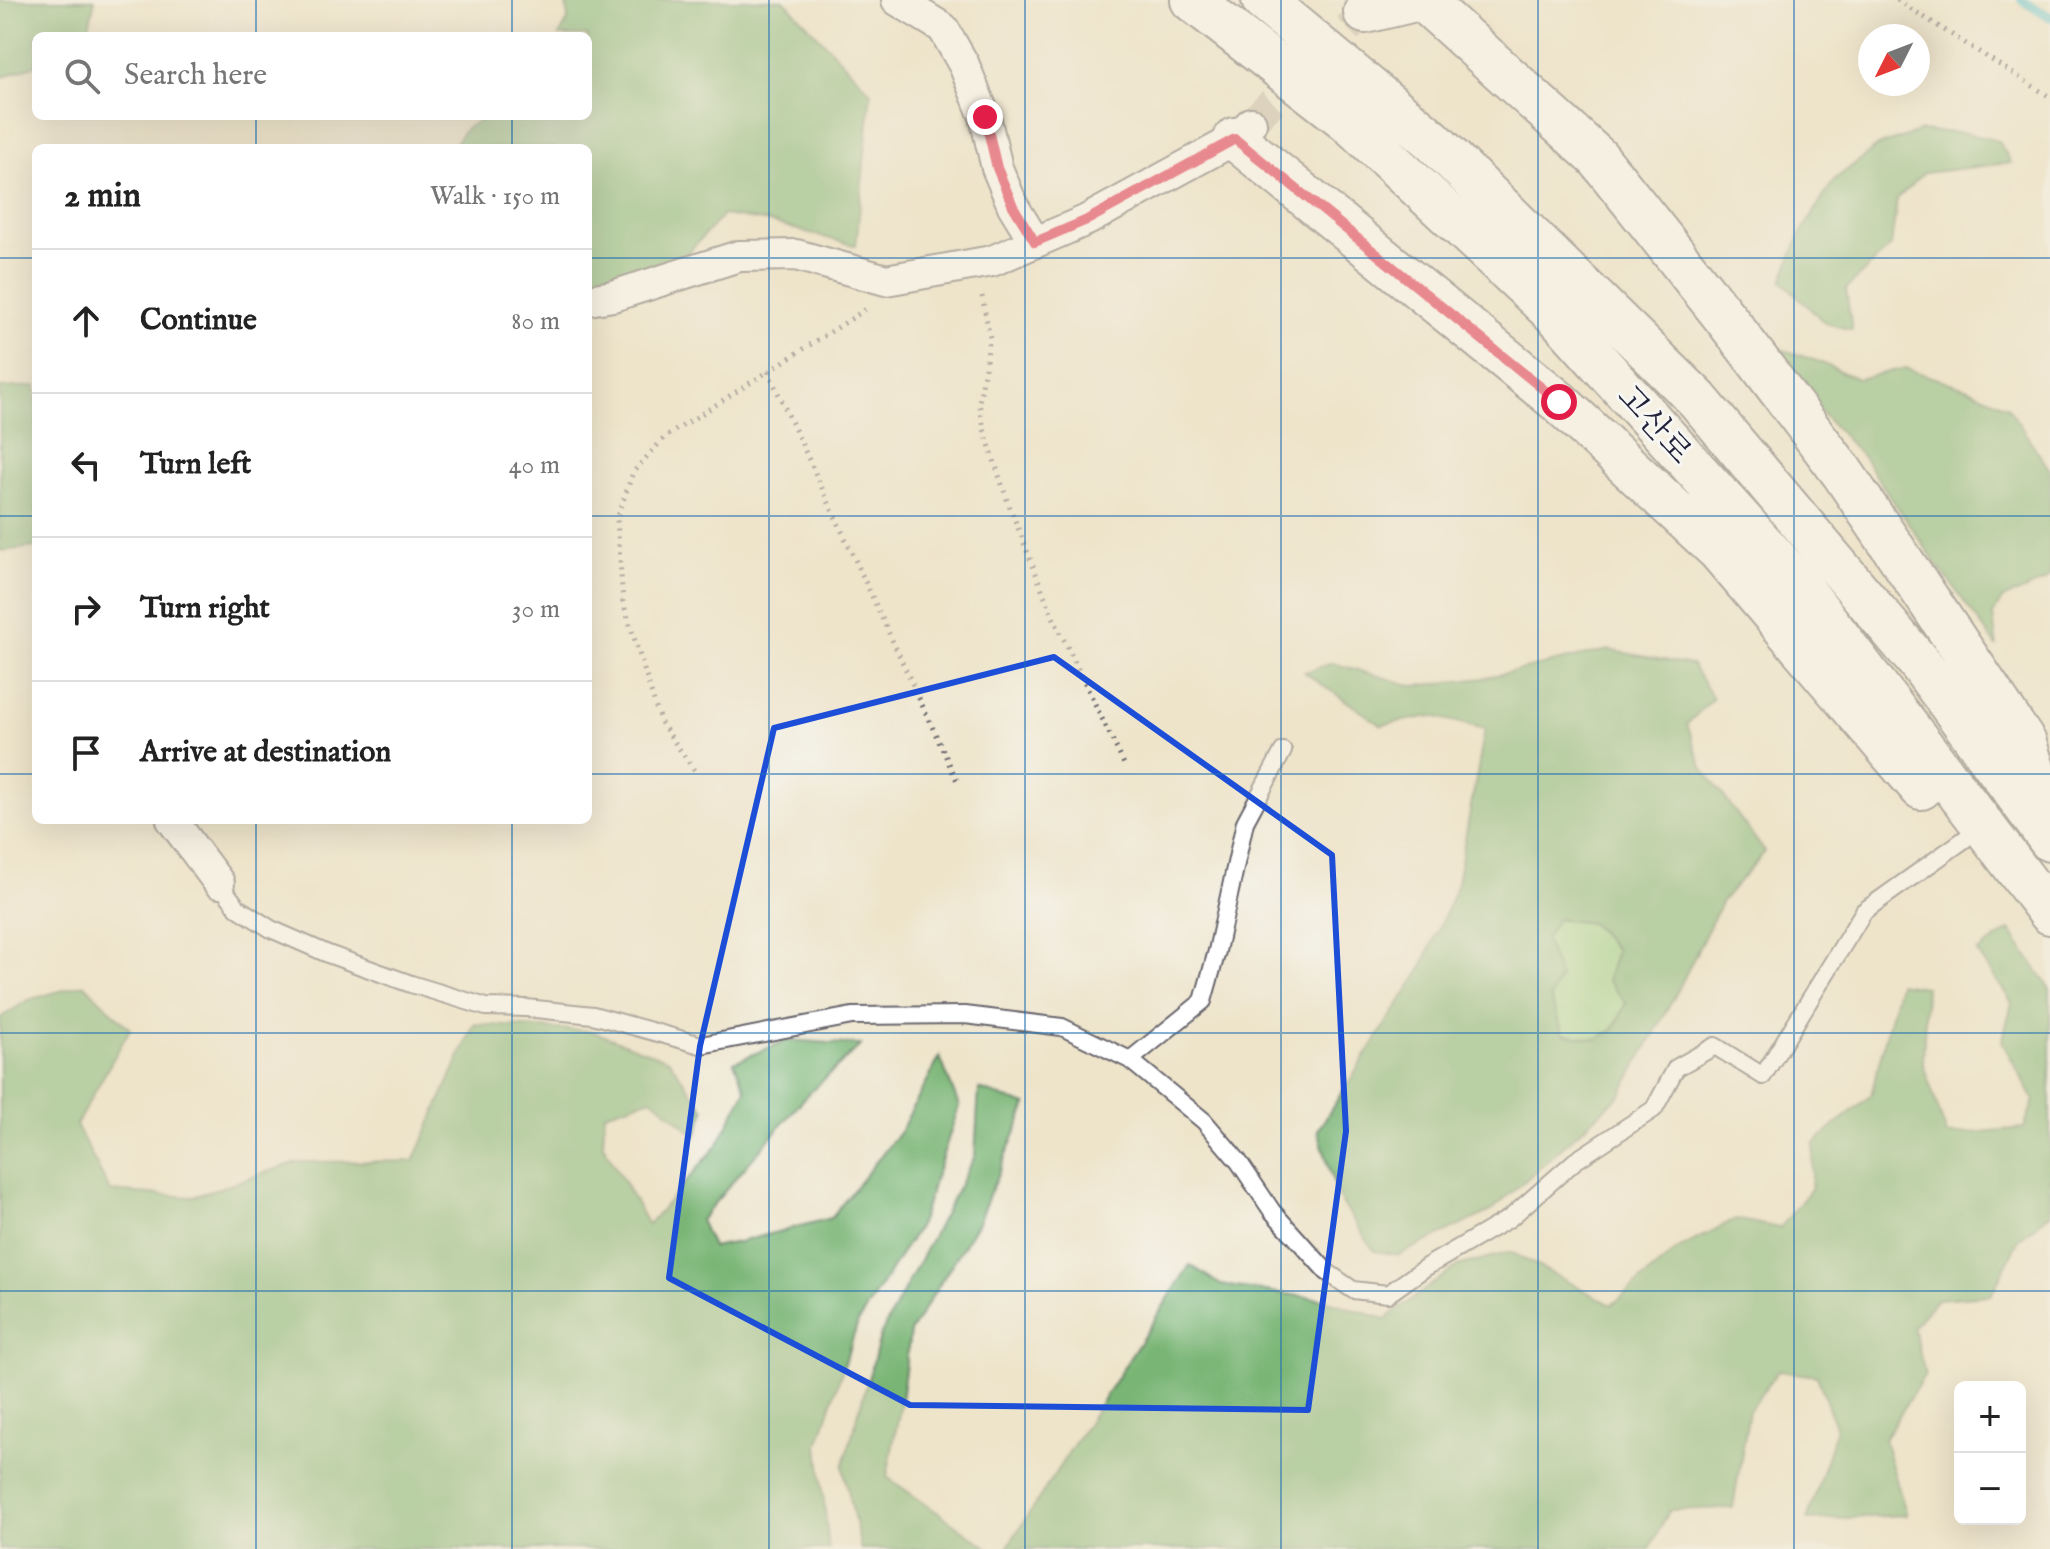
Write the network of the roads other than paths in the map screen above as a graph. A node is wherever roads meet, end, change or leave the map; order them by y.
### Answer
1 (897, 0) edge
2 (1192, 0) edge
3 (1263, 0) edge
4 (1415, 0) edge
5 (1423, 0) edge
6 (1365, 12) tunnel mouth
7 (1243, 131) joint
8 (1035, 242) junction
9 (592, 299) edge
10 (1283, 751) dead end
11 (175, 824) edge
12 (2050, 824) edge
13 (1965, 839) junction
14 (2050, 840) edge
15 (219, 883) joint
16 (2049, 911) edge
17 (1130, 1060) junction

1 - 8 street
2 - 16 street, 고산로
3 - 14 street, 고산로
4 - 6 street
5 - 12 street
7 - 8 street
7 - 13 street
8 - 9 street
10 - 17 lane
11 - 15 street
13 - 16 street
13 - 17 lane
15 - 17 lane

